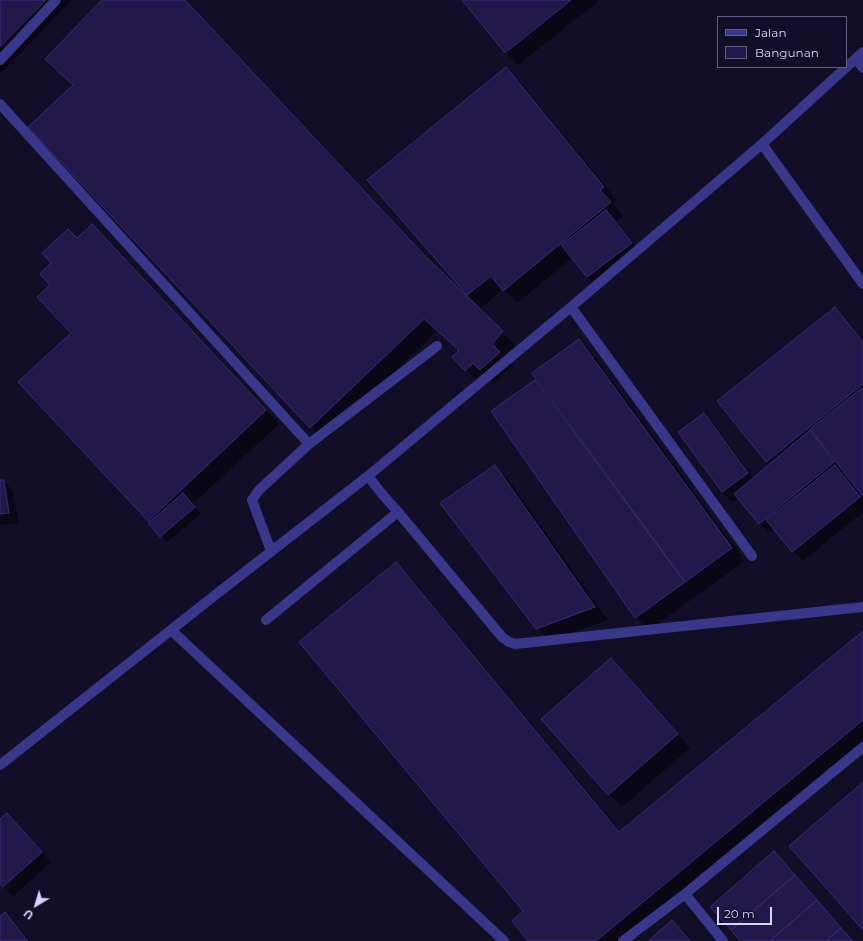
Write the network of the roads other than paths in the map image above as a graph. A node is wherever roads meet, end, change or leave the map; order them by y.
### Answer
1 (56, 0) edge
2 (860, 56) edge
3 (0, 60) edge
4 (847, 68) edge
5 (847, 68) edge
6 (863, 68) edge
7 (0, 104) edge
8 (762, 144) junction
9 (863, 284) edge
10 (571, 307) junction
11 (437, 346) dead end
12 (309, 444) junction
13 (368, 476) junction
14 (398, 512) junction
15 (271, 551) junction
16 (752, 556) dead end
17 (863, 607) edge
18 (266, 620) dead end
19 (171, 630) junction
20 (863, 747) edge
21 (0, 765) edge
22 (685, 894) junction
23 (504, 941) edge
24 (623, 941) edge
25 (723, 941) edge

1 - 3 street
2 - 5 street
2 - 6 street
4 - 8 street
7 - 12 street
8 - 9 street
8 - 10 street
10 - 13 street
10 - 16 street
11 - 12 street
12 - 15 street
13 - 14 street
13 - 15 street
14 - 17 street
14 - 18 street
15 - 19 street
19 - 21 street
19 - 23 street
20 - 22 street
22 - 24 street
22 - 25 street

